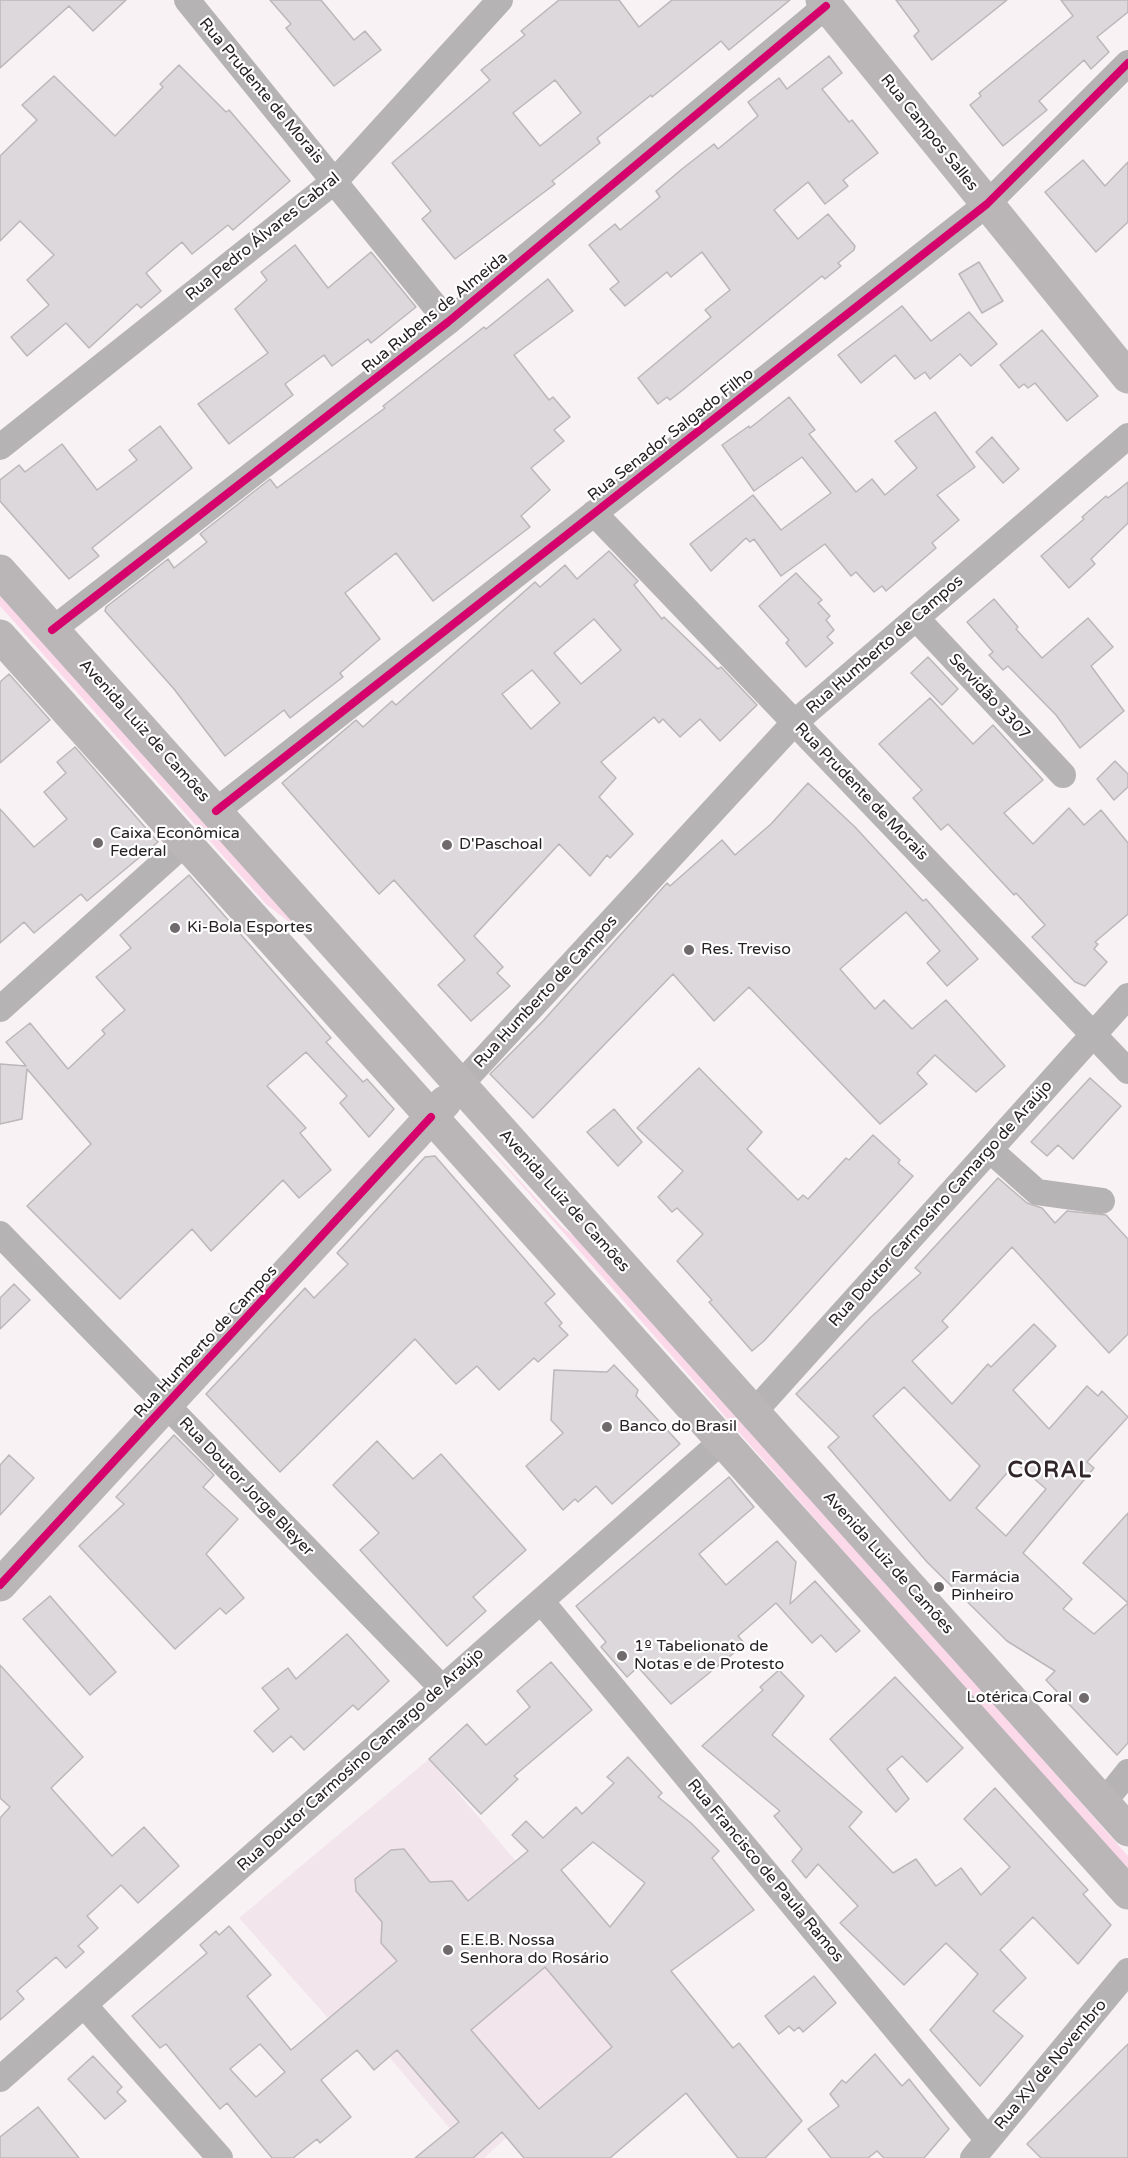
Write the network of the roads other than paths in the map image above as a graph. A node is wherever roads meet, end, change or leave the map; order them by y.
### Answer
1 (187, 0) edge
2 (500, 0) edge
3 (824, 3) edge
4 (1128, 63) edge
5 (336, 180) junction
6 (987, 204) junction
7 (448, 322) junction
8 (1128, 377) edge
9 (1128, 436) edge
10 (0, 447) edge
11 (594, 513) junction
12 (0, 571) edge
13 (916, 618) junction
14 (52, 630) junction
15 (0, 636) edge
16 (794, 723) junction
17 (1063, 775) dead end
18 (216, 812) junction
19 (185, 843) junction
20 (1128, 996) edge
21 (0, 1009) edge
22 (1094, 1035) junction
23 (1128, 1071) edge
24 (460, 1085) junction
25 (431, 1118) junction
26 (990, 1150) junction
27 (1102, 1201) dead end
28 (0, 1234) edge
29 (167, 1405) junction
30 (754, 1412) junction
31 (722, 1441) junction
32 (0, 1585) edge
33 (541, 1601) junction
34 (442, 1688) junction
35 (1128, 1772) edge
36 (1104, 1802) junction
37 (1128, 1830) edge
38 (1128, 1893) edge
39 (1128, 1971) edge
40 (84, 2005) junction
41 (0, 2079) edge
42 (981, 2149) edge
43 (220, 2158) edge

1 - 5 street, Rua Prudente de Morais
2 - 5 street, Rua Pedro Álvares Cabral
3 - 6 main road, Rua Campos Salles
3 - 7 street, Rua Rubens de Almeida
4 - 6 street, Rua Senador Salgado Filho
5 - 7 street, Rua Prudente de Morais
5 - 10 street, Rua Pedro Álvares Cabral
6 - 8 main road, Rua Campos Salles
6 - 11 street, Rua Senador Salgado Filho
7 - 14 street, Rua Rubens de Almeida
9 - 13 street, Rua Humberto de Campos
11 - 16 street, Rua Prudente de Morais
11 - 18 street, Rua Senador Salgado Filho
12 - 14 main road, Avenida Luiz de Camões
13 - 16 street, Rua Humberto de Campos
13 - 17 street, Servidão 3307
14 - 18 main road, Avenida Luiz de Camões
15 - 19 main road
16 - 22 street, Rua Prudente de Morais
16 - 24 street, Rua Humberto de Campos
18 - 24 main road, Avenida Luiz de Camões
19 - 21 street
19 - 25 main road
20 - 22 street, Rua Doutor Carmosino Camargo de Araújo
22 - 23 street, Rua Prudente de Morais
22 - 26 street, Rua Doutor Carmosino Camargo de Araújo
24 - 25 main road, Rua Humberto de Campos
24 - 30 main road, Avenida Luiz de Camões
25 - 29 main road, Rua Humberto de Campos
25 - 31 main road
26 - 27 street
26 - 30 street, Rua Doutor Carmosino Camargo de Araújo
28 - 29 street, Rua Doutor Jorge Bleyer
29 - 32 main road, Rua Humberto de Campos
29 - 34 street, Rua Doutor Jorge Bleyer
30 - 36 main road, Avenida Luiz de Camões
31 - 33 street, Rua Doutor Carmosino Camargo de Araújo
31 - 38 main road
33 - 34 street, Rua Doutor Carmosino Camargo de Araújo
33 - 42 street, Rua Francisco de Paula Ramos
34 - 40 street, Rua Doutor Carmosino Camargo de Araújo
35 - 36 street
36 - 37 main road, Avenida Luiz de Camões
39 - 42 street, Rua XV de Novembro
40 - 41 street, Rua Doutor Carmosino Camargo de Araújo
40 - 43 street

